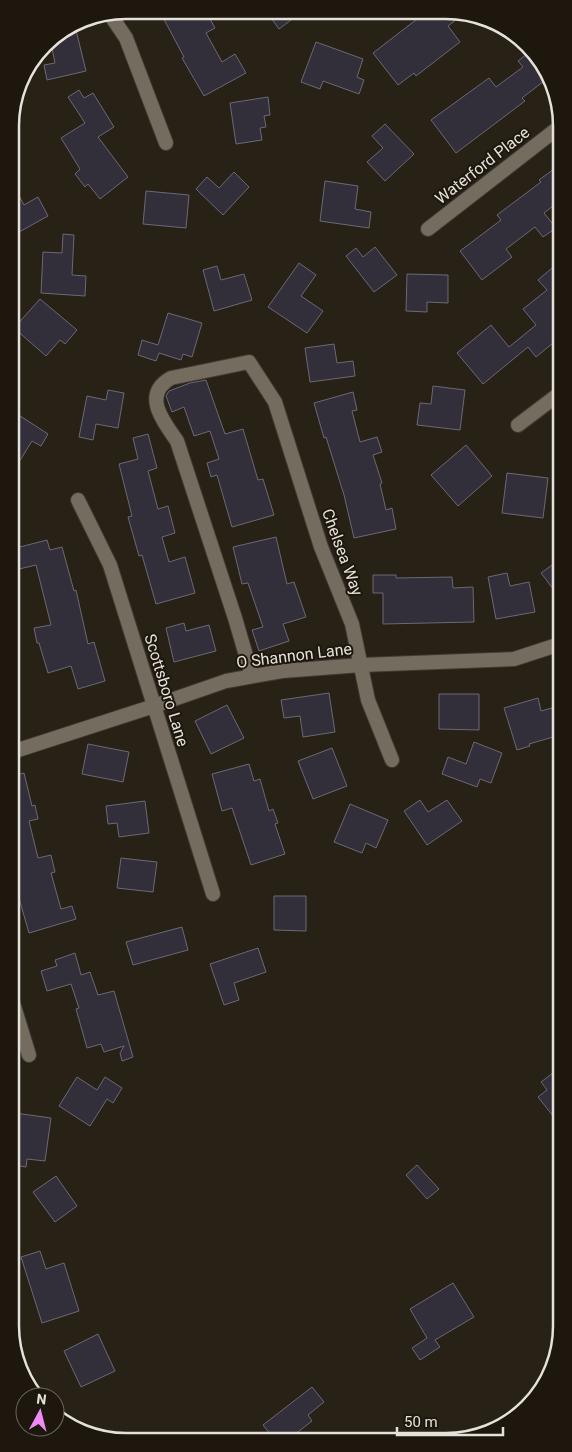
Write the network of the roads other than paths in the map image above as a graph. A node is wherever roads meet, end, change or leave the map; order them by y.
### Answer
1 (114, 20) edge
2 (553, 132) edge
3 (166, 143) dead end
4 (428, 229) dead end
5 (553, 399) edge
6 (518, 425) dead end
7 (78, 500) dead end
8 (553, 646) edge
9 (361, 665) junction
10 (252, 676) junction
11 (154, 706) junction
12 (19, 750) edge
13 (392, 760) dead end
14 (213, 894) dead end
15 (19, 1022) edge
16 (29, 1055) dead end

1 - 3 street
2 - 4 street, Waterford Place
5 - 6 street
7 - 11 street, Scottsboro Lane
8 - 9 street, O Shannon Lane
9 - 10 street, O Shannon Lane
9 - 10 street, Chelsea Way
9 - 13 street, Chelsea Way
10 - 11 street, O Shannon Lane
11 - 12 street, O Shannon Lane
11 - 14 street, Scottsboro Lane
15 - 16 street

